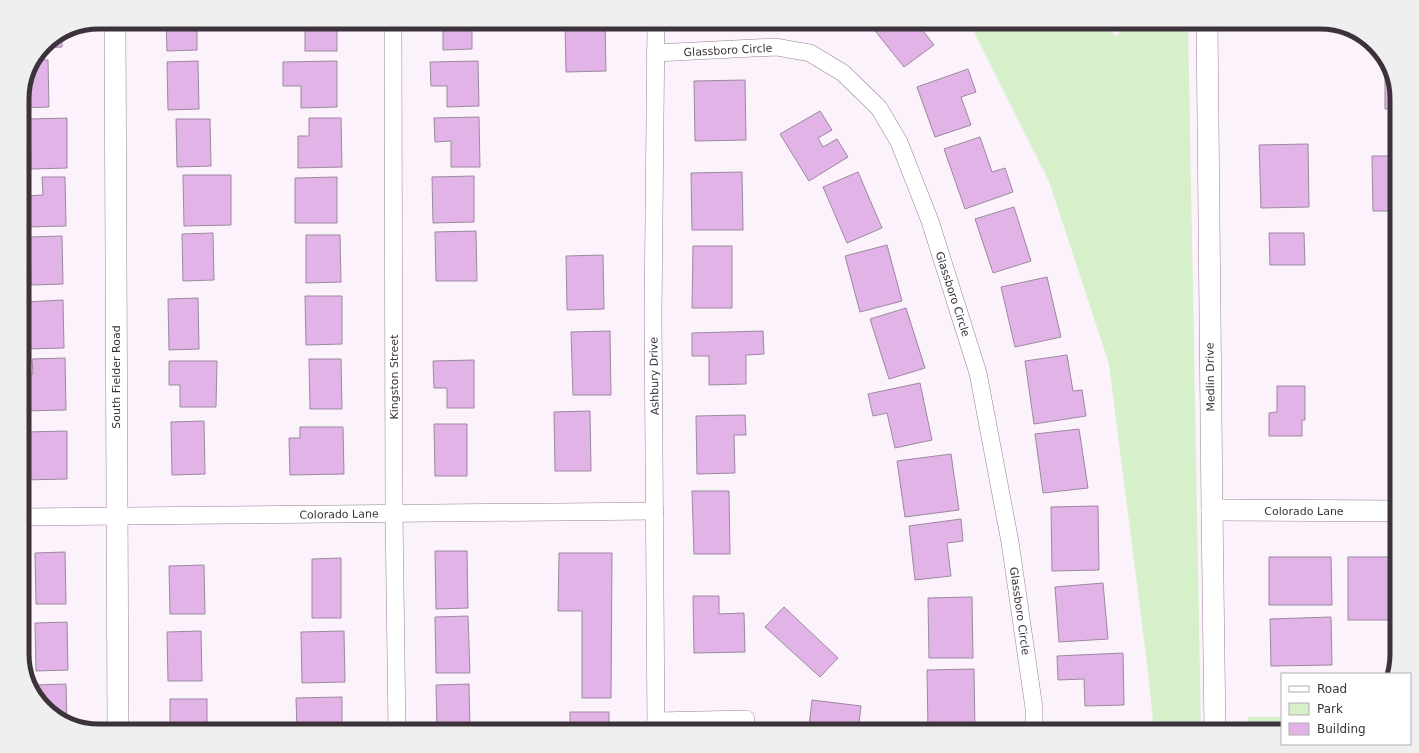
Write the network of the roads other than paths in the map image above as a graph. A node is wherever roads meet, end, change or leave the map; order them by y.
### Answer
1 (115, 29) edge
2 (393, 29) edge
3 (656, 29) edge
4 (1207, 29) edge
5 (655, 53) junction
6 (1212, 510) junction
7 (655, 511) junction
8 (1390, 511) edge
9 (394, 513) junction
10 (117, 516) junction
11 (29, 517) edge
12 (746, 719) dead end
13 (118, 724) edge
14 (397, 724) edge
15 (656, 724) edge
16 (682, 724) edge
17 (1034, 724) edge
18 (1215, 724) edge

1 - 10 street, South Fielder Road
2 - 9 street, Kingston Street
3 - 5 street, Ashbury Drive
4 - 6 street, Medlin Drive
5 - 7 street, Ashbury Drive
5 - 17 street, Glassboro Circle
6 - 8 street, Colorado Lane
6 - 18 street, Medlin Drive
7 - 9 street, Colorado Lane
7 - 15 street, Ashbury Drive
9 - 10 street, Colorado Lane
9 - 14 street, Kingston Street
10 - 11 street, Colorado Lane
10 - 13 street, South Fielder Road
12 - 16 street

